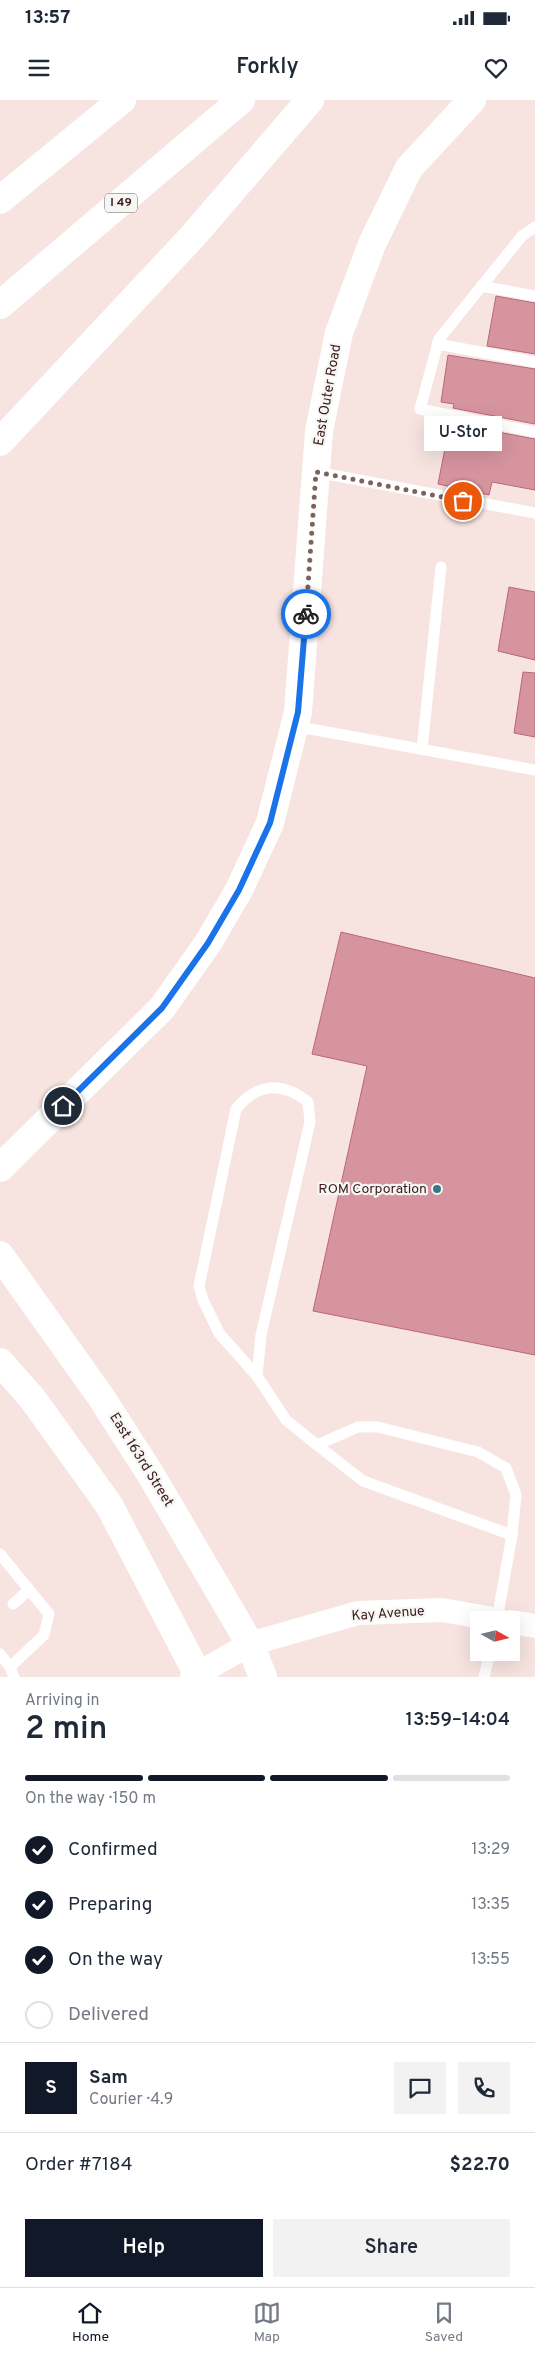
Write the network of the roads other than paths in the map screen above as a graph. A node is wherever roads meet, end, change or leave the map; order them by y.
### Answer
1 (122, 100) edge
2 (242, 100) edge
3 (310, 100) edge
4 (472, 100) edge
5 (0, 200) edge
6 (535, 228) edge
7 (482, 286) junction
8 (535, 296) edge
9 (0, 306) edge
10 (437, 344) junction
11 (535, 362) edge
12 (535, 432) edge
13 (0, 442) edge
14 (316, 472) junction
15 (535, 514) edge
16 (441, 567) dead end
17 (294, 726) junction
18 (422, 749) junction
19 (535, 770) edge
20 (0, 1168) edge
21 (0, 1255) edge
22 (0, 1362) edge
23 (257, 1376) junction
24 (316, 1445) junction
25 (512, 1535) junction
26 (2, 1561) edge
27 (29, 1590) junction
28 (13, 1604) dead end
29 (499, 1611) edge
30 (470, 1615) edge
31 (520, 1624) edge
32 (535, 1626) edge
33 (250, 1644) junction
34 (0, 1654) edge
35 (488, 1661) edge
36 (12, 1672) edge
37 (196, 1676) edge
38 (263, 1677) edge
39 (484, 1677) edge

1 - 5 main road
2 - 9 main road, I 49
3 - 13 main road
4 - 14 main road, East Outer Road
6 - 7 lane
7 - 8 lane
7 - 10 lane
10 - 11 lane
10 - 12 lane
14 - 15 lane
14 - 17 main road, East Outer Road
16 - 18 lane
17 - 18 lane
17 - 20 main road, East Outer Road
18 - 19 lane
21 - 33 main road, East 163rd Street
22 - 37 main road
23 - 23 lane
23 - 24 lane
24 - 25 lane
24 - 25 lane
25 - 29 lane
26 - 27 lane
27 - 28 lane
27 - 36 lane
30 - 33 street, Kay Avenue
31 - 32 street
33 - 37 street, Kay Avenue
33 - 38 main road, East 163rd Street
34 - 36 lane
35 - 39 lane

